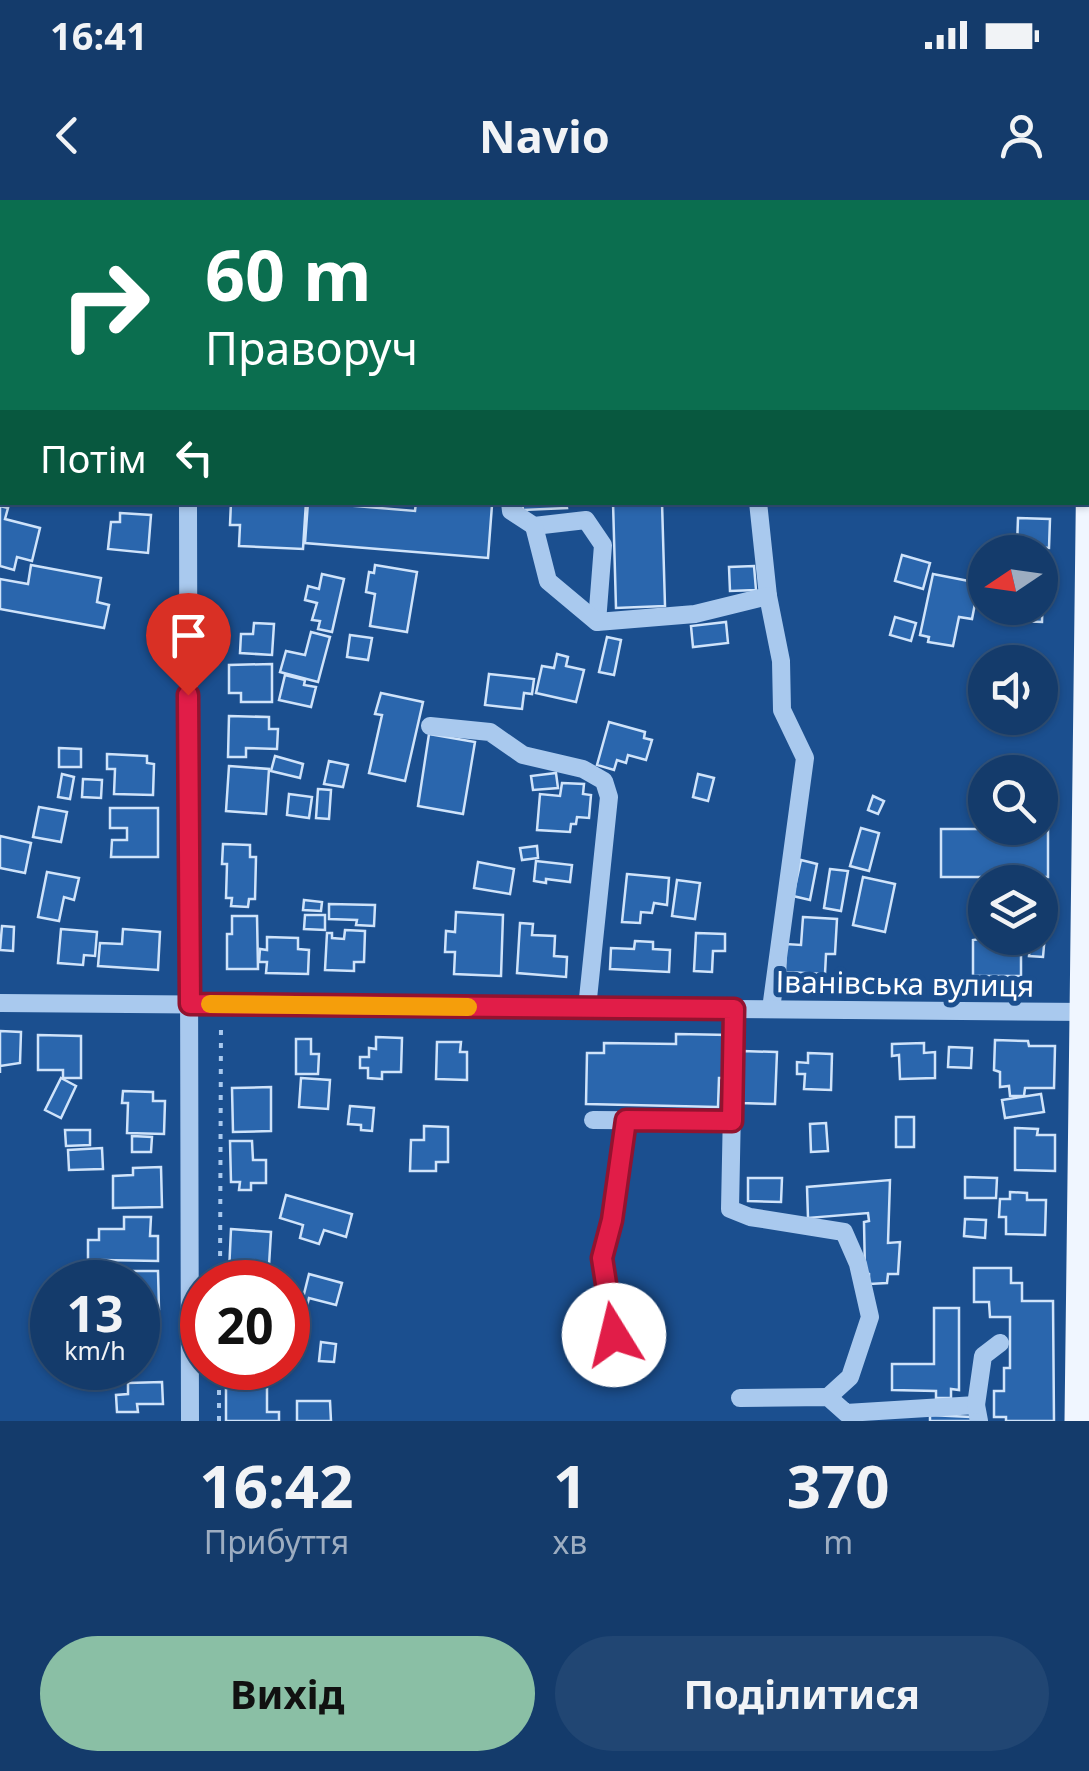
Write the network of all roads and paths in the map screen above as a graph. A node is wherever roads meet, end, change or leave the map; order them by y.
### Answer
1 (188, 505) edge
2 (510, 505) edge
3 (758, 505) edge
4 (1089, 505) edge
5 (534, 526) junction
6 (768, 596) junction
7 (597, 622) junction
8 (1088, 628) edge
9 (430, 726) dead end
10 (0, 1003) edge
11 (190, 1004) junction
12 (222, 1004) junction
13 (587, 1008) junction
14 (734, 1009) junction
15 (771, 1009) junction
16 (1086, 1012) edge
17 (592, 1120) dead end
18 (626, 1120) junction
19 (732, 1121) junction
20 (220, 1260) edge
21 (614, 1335) dead end
22 (1000, 1344) dead end
23 (219, 1390) edge
24 (828, 1397) junction
25 (740, 1398) dead end
26 (978, 1413) edge
27 (190, 1421) edge
28 (219, 1421) edge
29 (1077, 1421) edge

1 - 11 street
2 - 5 street
3 - 6 street
4 - 8 main road
5 - 7 street
5 - 7 street
6 - 7 street
6 - 15 street
8 - 16 main road
9 - 13 street
10 - 11 street, Іванівська вулиця
11 - 12 street, Іванівська вулиця
11 - 27 street
12 - 13 street, Іванівська вулиця
12 - 20 path
13 - 14 street, Іванівська вулиця
14 - 15 street, Іванівська вулиця
14 - 19 street
15 - 16 street, Іванівська вулиця
16 - 29 main road
17 - 18 street
18 - 19 street
18 - 21 street
19 - 24 street
22 - 26 street
23 - 28 path
24 - 25 street
24 - 26 street

